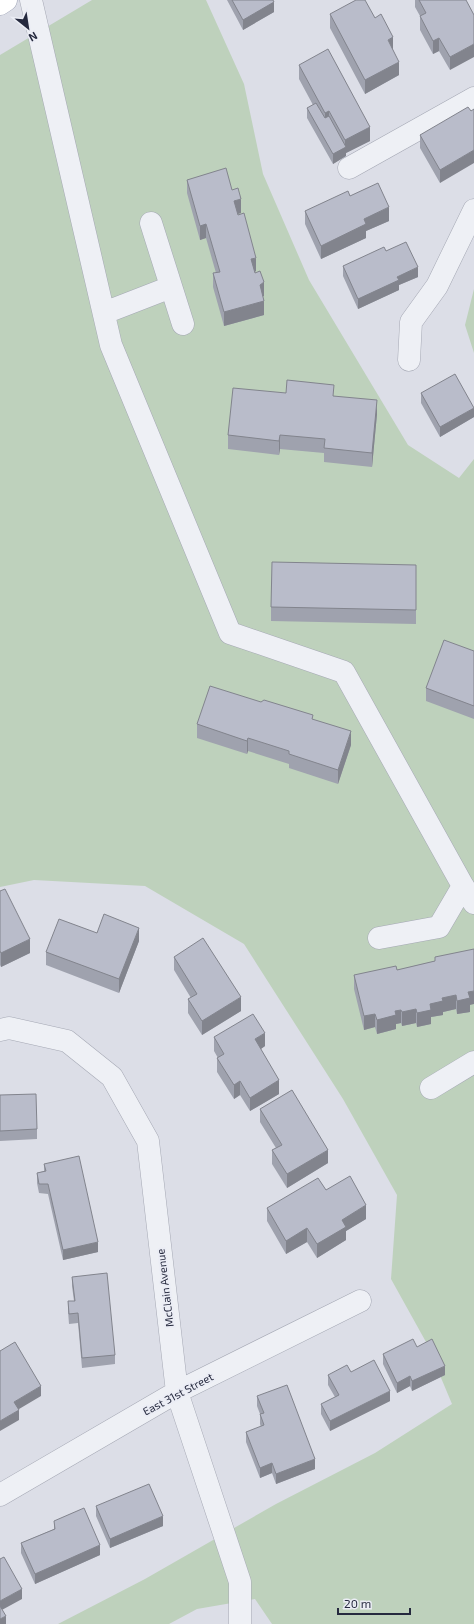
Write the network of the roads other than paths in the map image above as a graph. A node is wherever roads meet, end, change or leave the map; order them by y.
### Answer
1 (6, 0) edge
2 (31, 0) edge
3 (0, 4) edge
4 (474, 98) edge
5 (349, 168) dead end
6 (474, 210) edge
7 (150, 223) dead end
8 (172, 286) junction
9 (104, 313) junction
10 (183, 324) dead end
11 (409, 360) dead end
12 (468, 894) edge
13 (379, 938) dead end
14 (0, 1030) edge
15 (474, 1062) edge
16 (431, 1088) dead end
17 (360, 1301) dead end
18 (177, 1392) junction
19 (0, 1494) edge
20 (240, 1624) edge

1 - 3 main road
2 - 9 street
4 - 5 street
6 - 11 street
7 - 8 street
8 - 9 street
8 - 10 street
9 - 12 street
12 - 13 street
14 - 18 street, McClain Avenue
15 - 16 street
17 - 18 street, East 31st Street
18 - 19 street, East 31st Street
18 - 20 street, McClain Avenue

